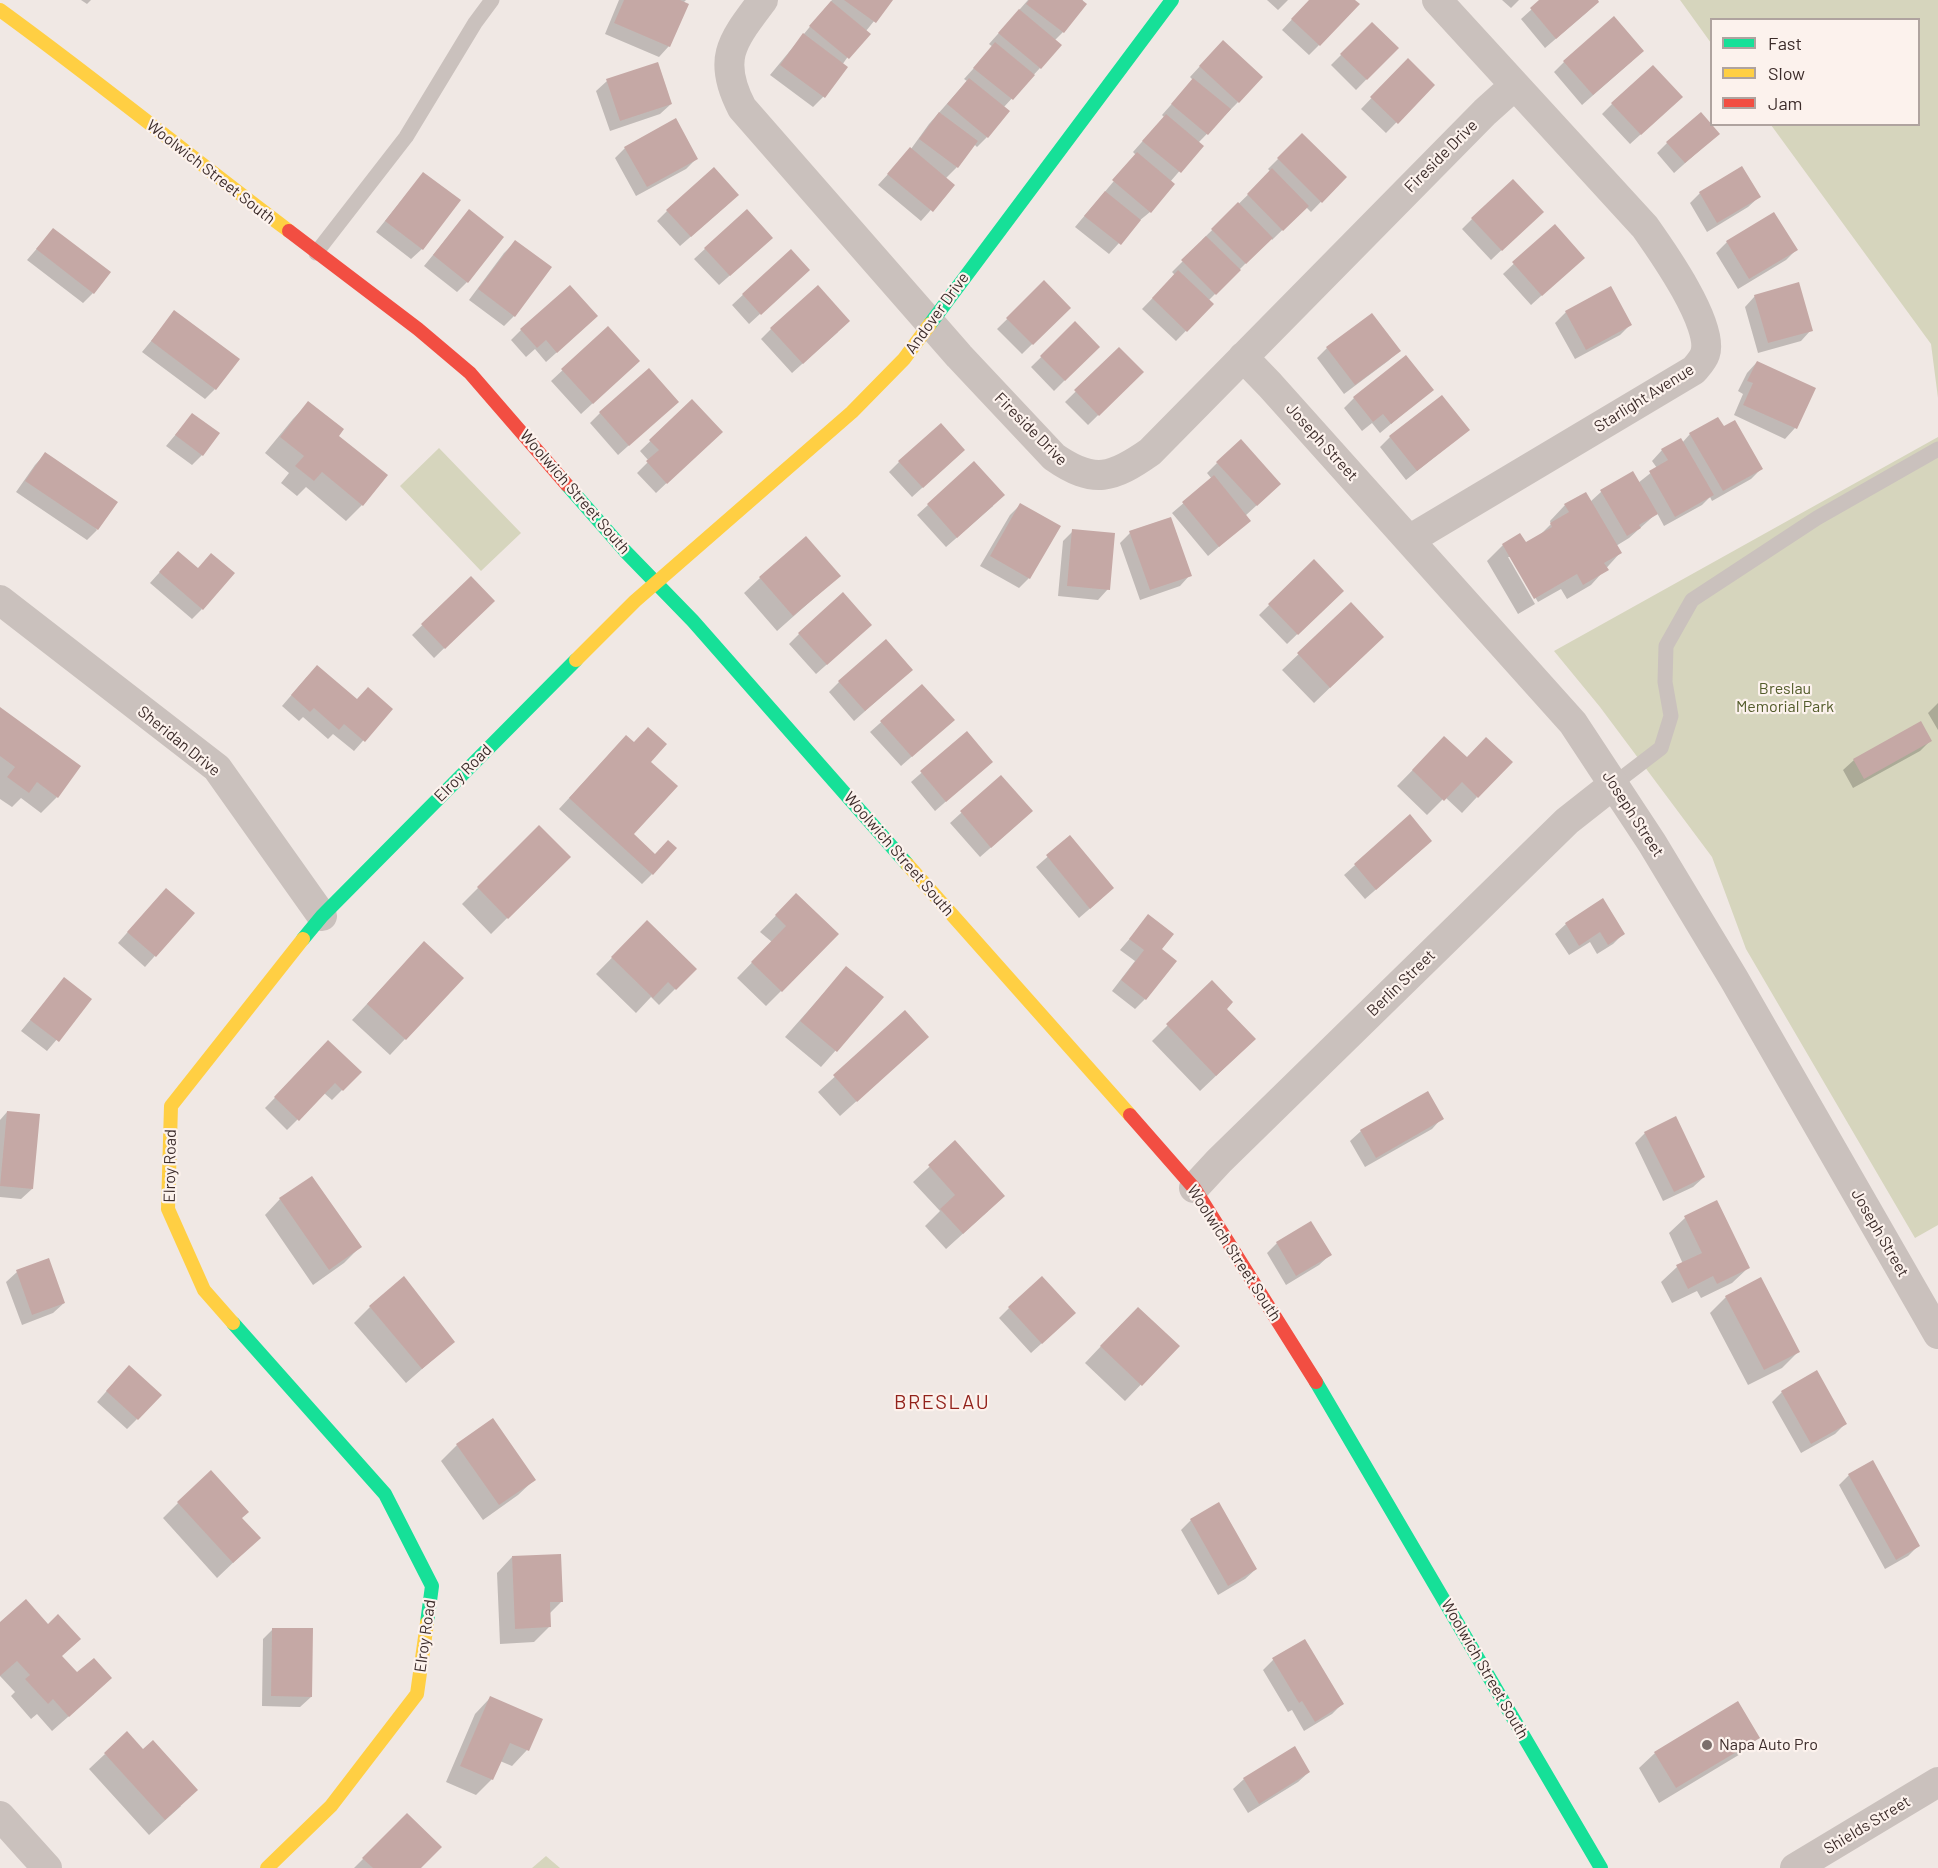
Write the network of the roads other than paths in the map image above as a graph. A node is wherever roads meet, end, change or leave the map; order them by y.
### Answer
1 (492, 0) edge
2 (763, 0) edge
3 (1172, 0) edge
4 (1437, 0) edge
5 (0, 10) edge
6 (1515, 85) junction
7 (316, 253) junction
8 (930, 322) junction
9 (1243, 357) junction
10 (1938, 449) edge
11 (1409, 540) junction
12 (656, 583) junction
13 (0, 600) edge
14 (1614, 784) junction
15 (322, 916) junction
16 (1194, 1188) junction
17 (1938, 1334) edge
18 (1938, 1782) edge
19 (0, 1816) edge
20 (47, 1868) edge
21 (267, 1868) edge
22 (1602, 1868) edge
23 (1795, 1868) edge

1 - 7 lane
2 - 8 street, Fireside Drive
3 - 8 street, Andover Drive
4 - 6 street, Starlight Avenue
5 - 7 street, Woolwich Street South
6 - 9 street, Fireside Drive
6 - 11 street, Starlight Avenue
7 - 12 street, Woolwich Street South
8 - 9 street, Fireside Drive
8 - 12 street, Andover Drive
9 - 11 street, Joseph Street
10 - 14 lane
11 - 14 street, Joseph Street
12 - 15 street, Elroy Road
12 - 16 street, Woolwich Street South
13 - 15 street, Sheridan Drive
14 - 16 street, Berlin Street
14 - 17 street, Joseph Street
15 - 21 street, Elroy Road
16 - 22 street, Woolwich Street South
18 - 23 street, Shields Street
19 - 20 street

